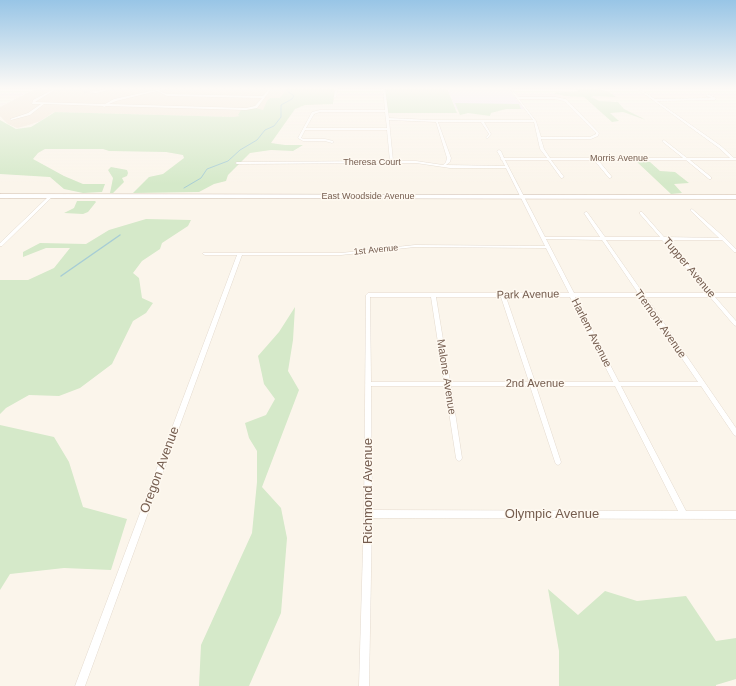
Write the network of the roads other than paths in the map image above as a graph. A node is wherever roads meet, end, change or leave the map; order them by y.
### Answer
1 (309, 120) edge
2 (388, 120) edge
3 (405, 120) edge
4 (585, 120) edge
5 (682, 120) edge
6 (482, 121) junction
7 (535, 121) joint
8 (437, 122) junction
9 (304, 129) junction
10 (388, 129) junction
11 (487, 138) dead end
12 (540, 138) junction
13 (664, 141) dead end
14 (332, 142) dead end
15 (499, 151) dead end
16 (502, 159) junction
17 (549, 159) junction
18 (595, 159) junction
19 (686, 159) junction
20 (735, 160) edge
21 (237, 163) dead end
22 (392, 163) junction
23 (444, 166) junction
24 (507, 167) junction
25 (562, 177) dead end
26 (610, 177) dead end
27 (710, 178) dead end
28 (0, 196) edge
29 (51, 196) junction
30 (522, 197) junction
31 (736, 197) edge
32 (692, 210) dead end
33 (586, 213) dead end
34 (641, 213) dead end
35 (543, 238) junction
36 (663, 238) junction
37 (603, 239) junction
38 (724, 239) junction
39 (0, 245) edge
40 (547, 247) junction
41 (736, 251) edge
42 (205, 254) dead end
43 (240, 254) junction
44 (571, 294) junction
45 (640, 294) junction
46 (368, 295) joint
47 (503, 295) junction
48 (711, 295) junction
49 (736, 295) edge
50 (433, 296) junction
51 (736, 324) edge
52 (368, 384) junction
53 (448, 384) junction
54 (533, 384) junction
55 (617, 384) junction
56 (702, 384) junction
57 (736, 433) edge
58 (459, 458) dead end
59 (558, 462) dead end
60 (368, 514) junction
61 (683, 514) junction
62 (736, 515) edge
63 (80, 686) edge
64 (364, 686) edge

1 - 9 street
2 - 10 street
3 - 8 street
4 - 12 street
5 - 20 street
6 - 7 street
6 - 8 street
6 - 11 street
7 - 12 street
8 - 23 street
9 - 10 street
9 - 14 street
10 - 22 street
12 - 17 street
13 - 19 street
15 - 16 street, Harlem Avenue
16 - 17 street, Morris Avenue
16 - 24 street, Harlem Avenue
17 - 18 street, Morris Avenue
17 - 25 street
18 - 19 street, Morris Avenue
18 - 26 street
19 - 20 street, Morris Avenue
19 - 27 street
21 - 22 street, Theresa Court
22 - 23 street, Theresa Court
23 - 24 street, Theresa Court
24 - 30 street, Harlem Avenue
28 - 29 main road, East Woodside Avenue
29 - 30 main road, East Woodside Avenue
29 - 39 street
30 - 31 main road, East Woodside Avenue
30 - 35 street, Harlem Avenue
32 - 38 street
33 - 37 street, Tremont Avenue
34 - 36 street, Tupper Avenue
35 - 37 street
35 - 40 street, Harlem Avenue
36 - 37 street
36 - 38 street
36 - 48 street, Tupper Avenue
37 - 45 street, Tremont Avenue
38 - 41 street
40 - 43 street, 1st Avenue
40 - 44 street, Harlem Avenue
42 - 43 street, 1st Avenue
43 - 63 street, Oregon Avenue
44 - 45 street, Park Avenue
44 - 47 street, Park Avenue
44 - 55 street, Harlem Avenue
45 - 48 street, Park Avenue
45 - 56 street, Tremont Avenue
46 - 50 street, Park Avenue
46 - 52 street, Richmond Avenue
47 - 50 street, Park Avenue
47 - 54 street
48 - 49 street, Park Avenue
48 - 51 street, Tupper Avenue
50 - 53 street, Malone Avenue
52 - 53 street, 2nd Avenue
52 - 60 street, Richmond Avenue
53 - 54 street, 2nd Avenue
53 - 58 street, Malone Avenue
54 - 55 street, 2nd Avenue
54 - 59 street
55 - 56 street, 2nd Avenue
55 - 61 street, Harlem Avenue
56 - 57 street, Tremont Avenue
60 - 61 street, Olympic Avenue
60 - 64 street, Richmond Avenue
61 - 62 street, Olympic Avenue

